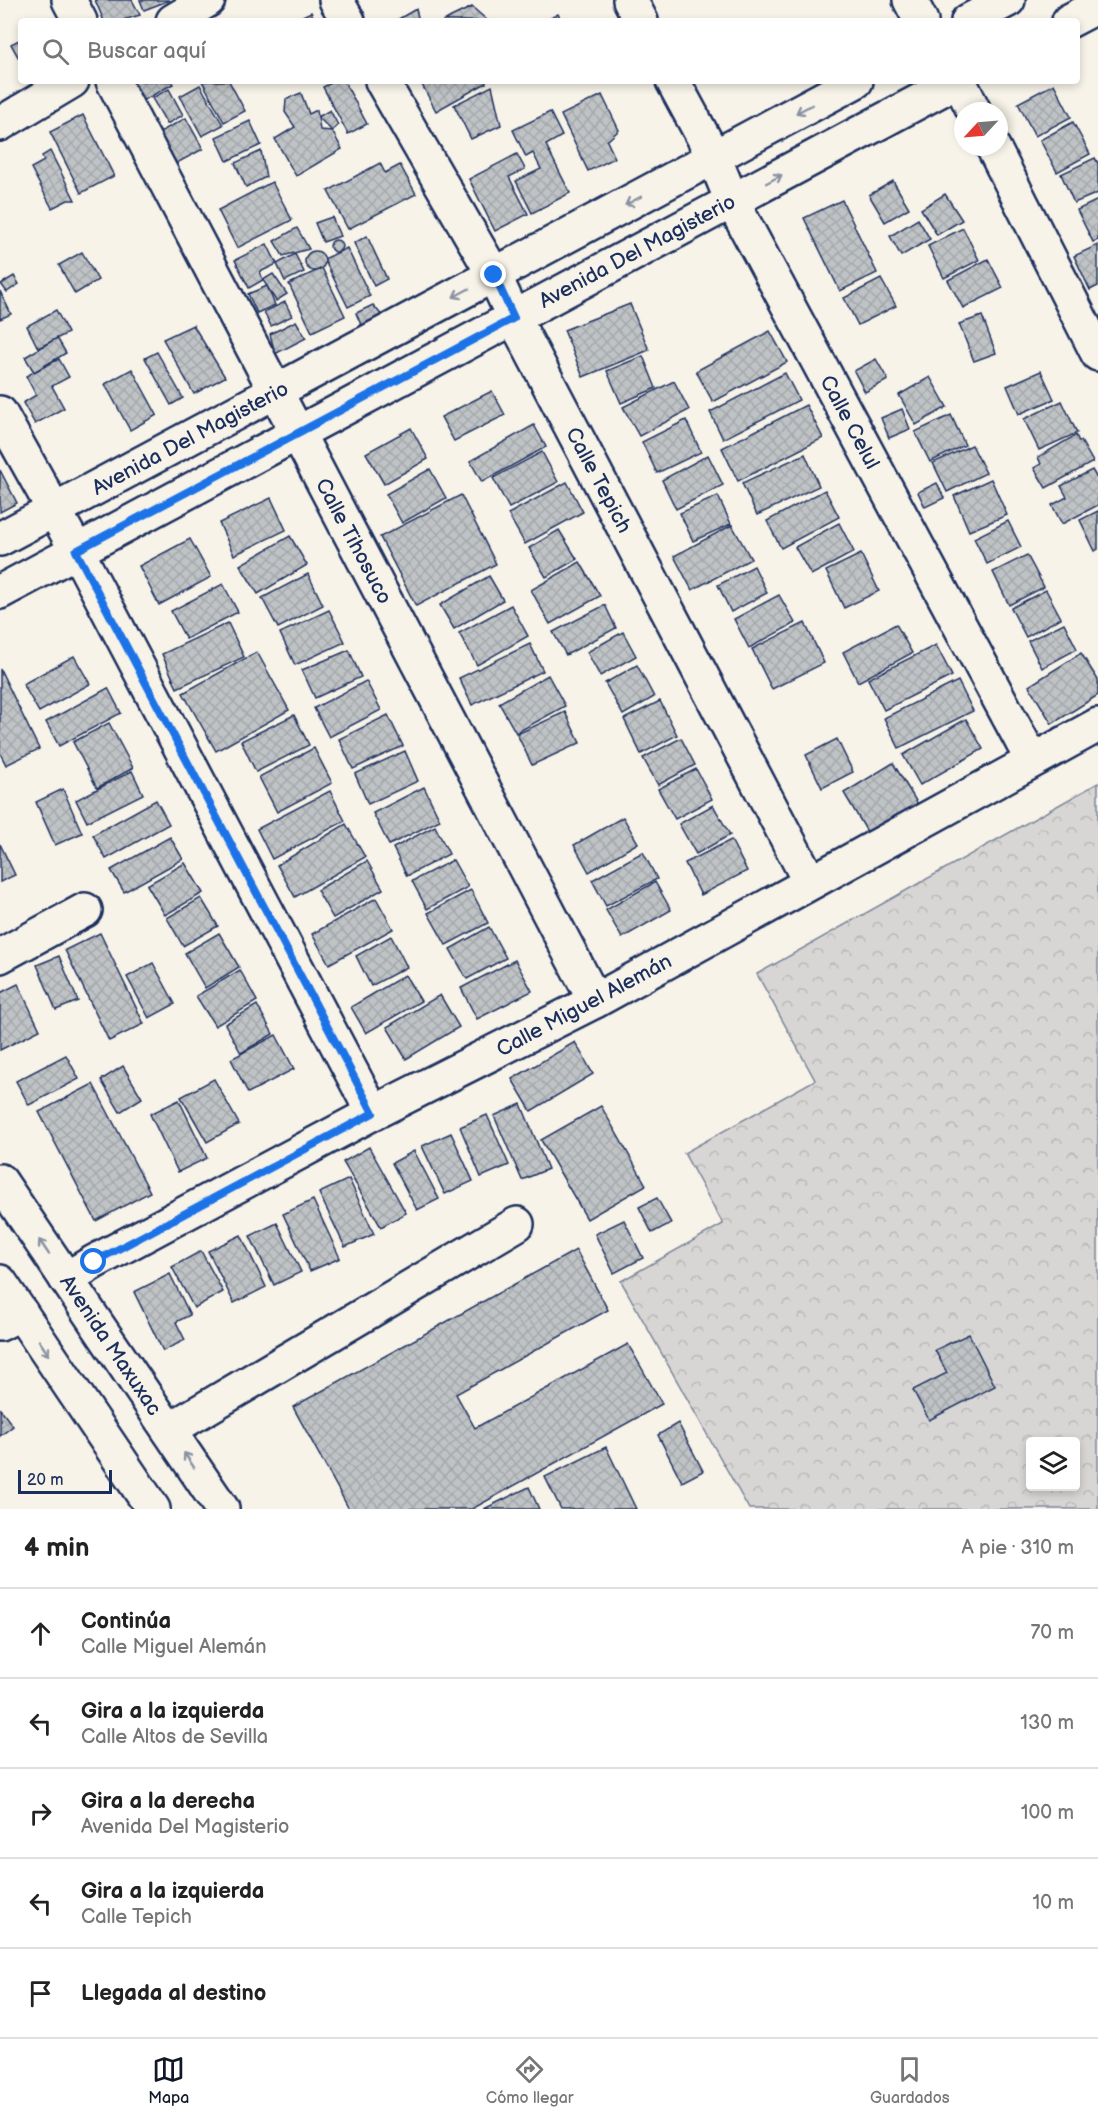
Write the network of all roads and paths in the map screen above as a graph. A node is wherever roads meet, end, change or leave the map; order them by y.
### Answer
1 (69, 0) edge
2 (208, 0) edge
3 (336, 0) edge
4 (630, 0) edge
5 (910, 0) edge
6 (1008, 0) edge
7 (1098, 6) edge
8 (78, 18) edge
9 (178, 18) edge
10 (346, 18) edge
11 (639, 18) edge
12 (919, 18) edge
13 (974, 18) edge
14 (1075, 18) edge
15 (67, 84) edge
16 (115, 84) edge
17 (384, 84) edge
18 (675, 84) edge
19 (850, 84) edge
20 (952, 84) edge
21 (960, 84) edge
22 (969, 102) edge
23 (0, 124) edge
24 (998, 156) edge
25 (714, 157) junction
26 (732, 201) junction
27 (494, 275) junction
28 (514, 318) junction
29 (1098, 354) edge
30 (275, 392) junction
31 (0, 413) edge
32 (298, 433) junction
33 (54, 510) junction
34 (0, 539) edge
35 (76, 551) junction
36 (0, 592) edge
37 (1098, 725) edge
38 (1032, 760) junction
39 (810, 882) junction
40 (85, 910) dead end
41 (0, 956) edge
42 (595, 1001) junction
43 (373, 1113) junction
44 (0, 1181) edge
45 (517, 1224) dead end
46 (66, 1279) junction
47 (0, 1282) edge
48 (10, 1318) edge
49 (169, 1430) junction
50 (153, 1509) edge
51 (222, 1509) edge

1 - 8 street
2 - 9 street
3 - 10 street
4 - 11 street
5 - 12 street
6 - 13 street
7 - 14 street
15 - 23 street
16 - 30 street, Calle Tihosuco
17 - 27 street, Calle Tepich
18 - 25 street, Calle Celul
19 -> 25 street, Avenida Del Magisterio
26 -> 20 street, Avenida Del Magisterio
21 - 22 street
24 - 29 street
25 - 26 street, Calle Celul
25 -> 27 street, Avenida Del Magisterio
26 - 28 street, Avenida Del Magisterio
26 - 38 street, Calle Celul
27 - 28 street, Calle Tepich
27 -> 30 street, Avenida Del Magisterio
28 - 32 street, Avenida Del Magisterio
28 - 39 street, Calle Tepich
30 - 32 street, Calle Tihosuco
30 - 33 street, Avenida Del Magisterio
31 - 33 street
32 - 35 street, Avenida Del Magisterio
32 - 42 street, Calle Tihosuco
33 - 34 street, Avenida Del Magisterio
33 - 35 street
35 - 36 street, Avenida Del Magisterio
35 - 43 street
37 - 38 street, Calle Miguel Alemán
38 - 39 street, Calle Miguel Alemán
39 - 42 street, Calle Miguel Alemán
40 - 41 street
42 - 43 street, Calle Miguel Alemán
43 - 46 street, Calle Miguel Alemán
46 -> 44 street, Avenida Maxuxac
45 - 49 street
46 - 49 street, Avenida Maxuxac
47 - 48 street
48 -> 50 street
51 -> 49 street, Avenida Maxuxac

